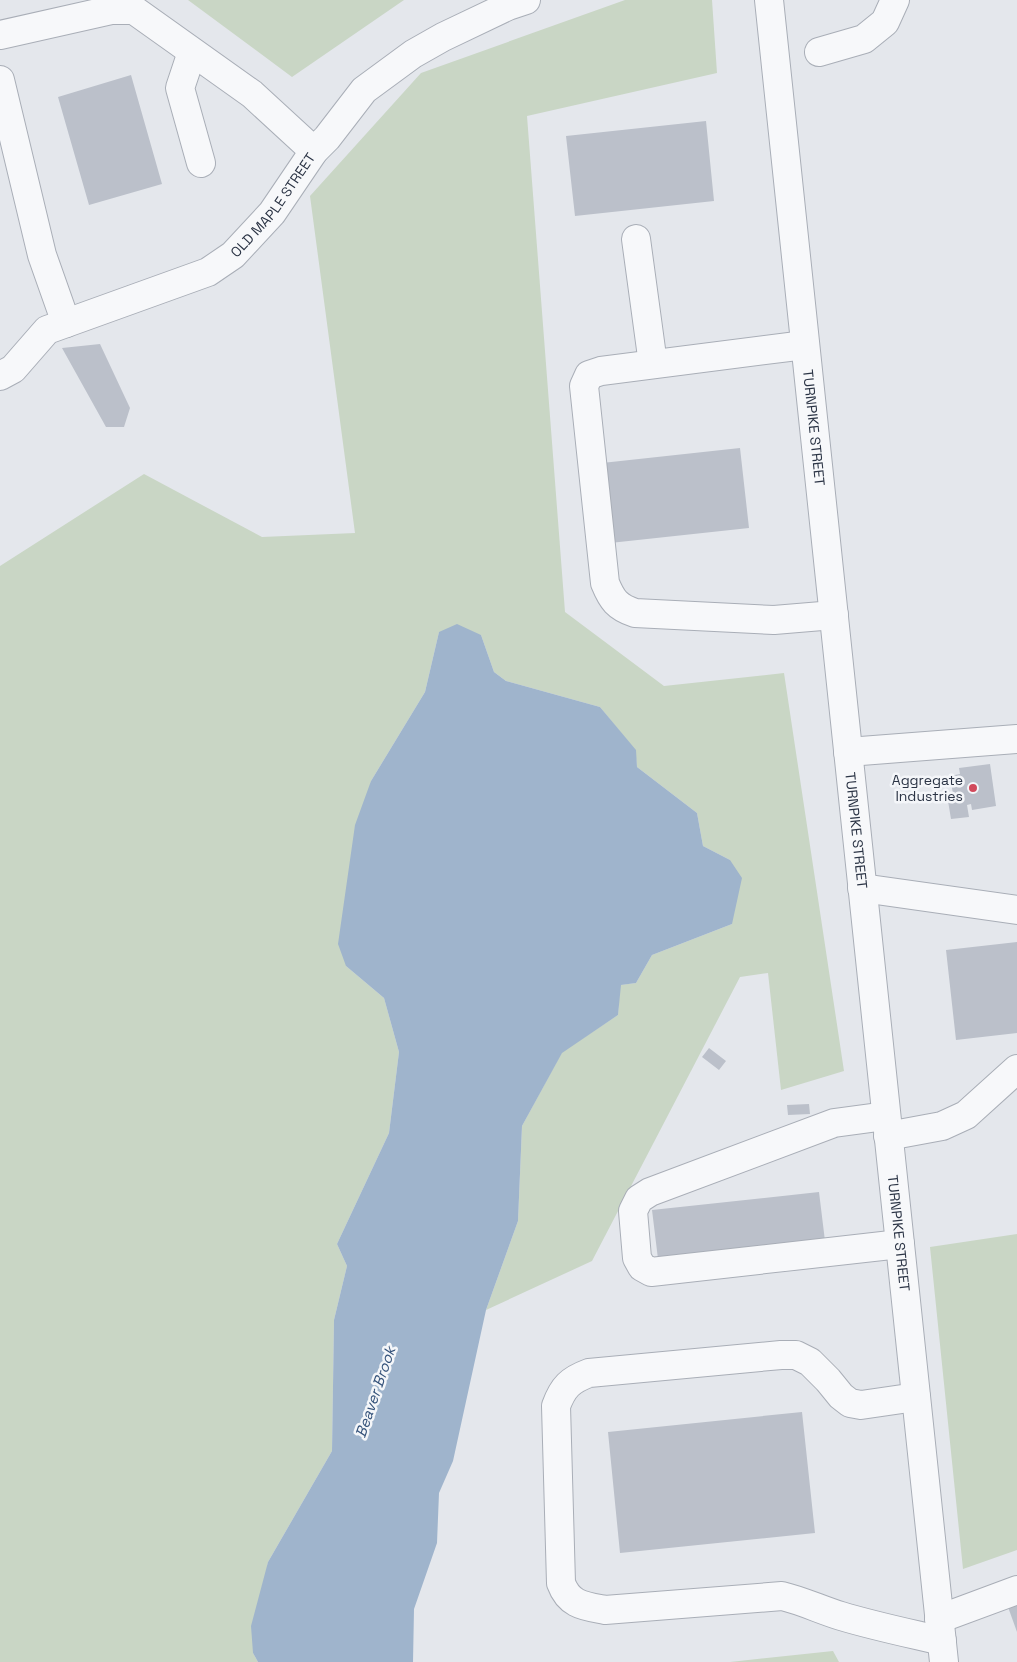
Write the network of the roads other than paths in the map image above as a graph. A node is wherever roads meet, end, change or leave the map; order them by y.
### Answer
1 (526, 0) edge
2 (769, 0) edge
3 (895, 0) edge
4 (0, 35) edge
5 (192, 52) junction
6 (819, 52) dead end
7 (0, 80) edge
8 (314, 151) junction
9 (201, 163) dead end
10 (636, 239) dead end
11 (66, 323) junction
12 (806, 345) junction
13 (653, 364) junction
14 (0, 376) edge
15 (834, 615) junction
16 (1017, 739) edge
17 (848, 752) junction
18 (862, 888) junction
19 (1017, 910) edge
20 (1017, 1069) edge
21 (887, 1126) junction
22 (900, 1244) junction
23 (916, 1398) junction
24 (1017, 1590) edge
25 (941, 1641) edge

1 - 8 street, OLD MAPLE STREET
2 - 12 street, TURNPIKE STREET
3 - 6 street
4 - 5 street
5 - 8 street
5 - 9 street
7 - 11 street
8 - 11 street, OLD MAPLE STREET
10 - 13 street
11 - 14 street, OLD MAPLE STREET
12 - 13 street
12 - 15 street, TURNPIKE STREET
13 - 15 street
15 - 17 street, TURNPIKE STREET
16 - 17 street
17 - 18 street, TURNPIKE STREET
18 - 19 street
18 - 21 street, TURNPIKE STREET
20 - 21 street
21 - 22 street, TURNPIKE STREET
21 - 22 street
22 - 23 street, TURNPIKE STREET
23 - 25 street, TURNPIKE STREET
23 - 25 street
24 - 25 street

